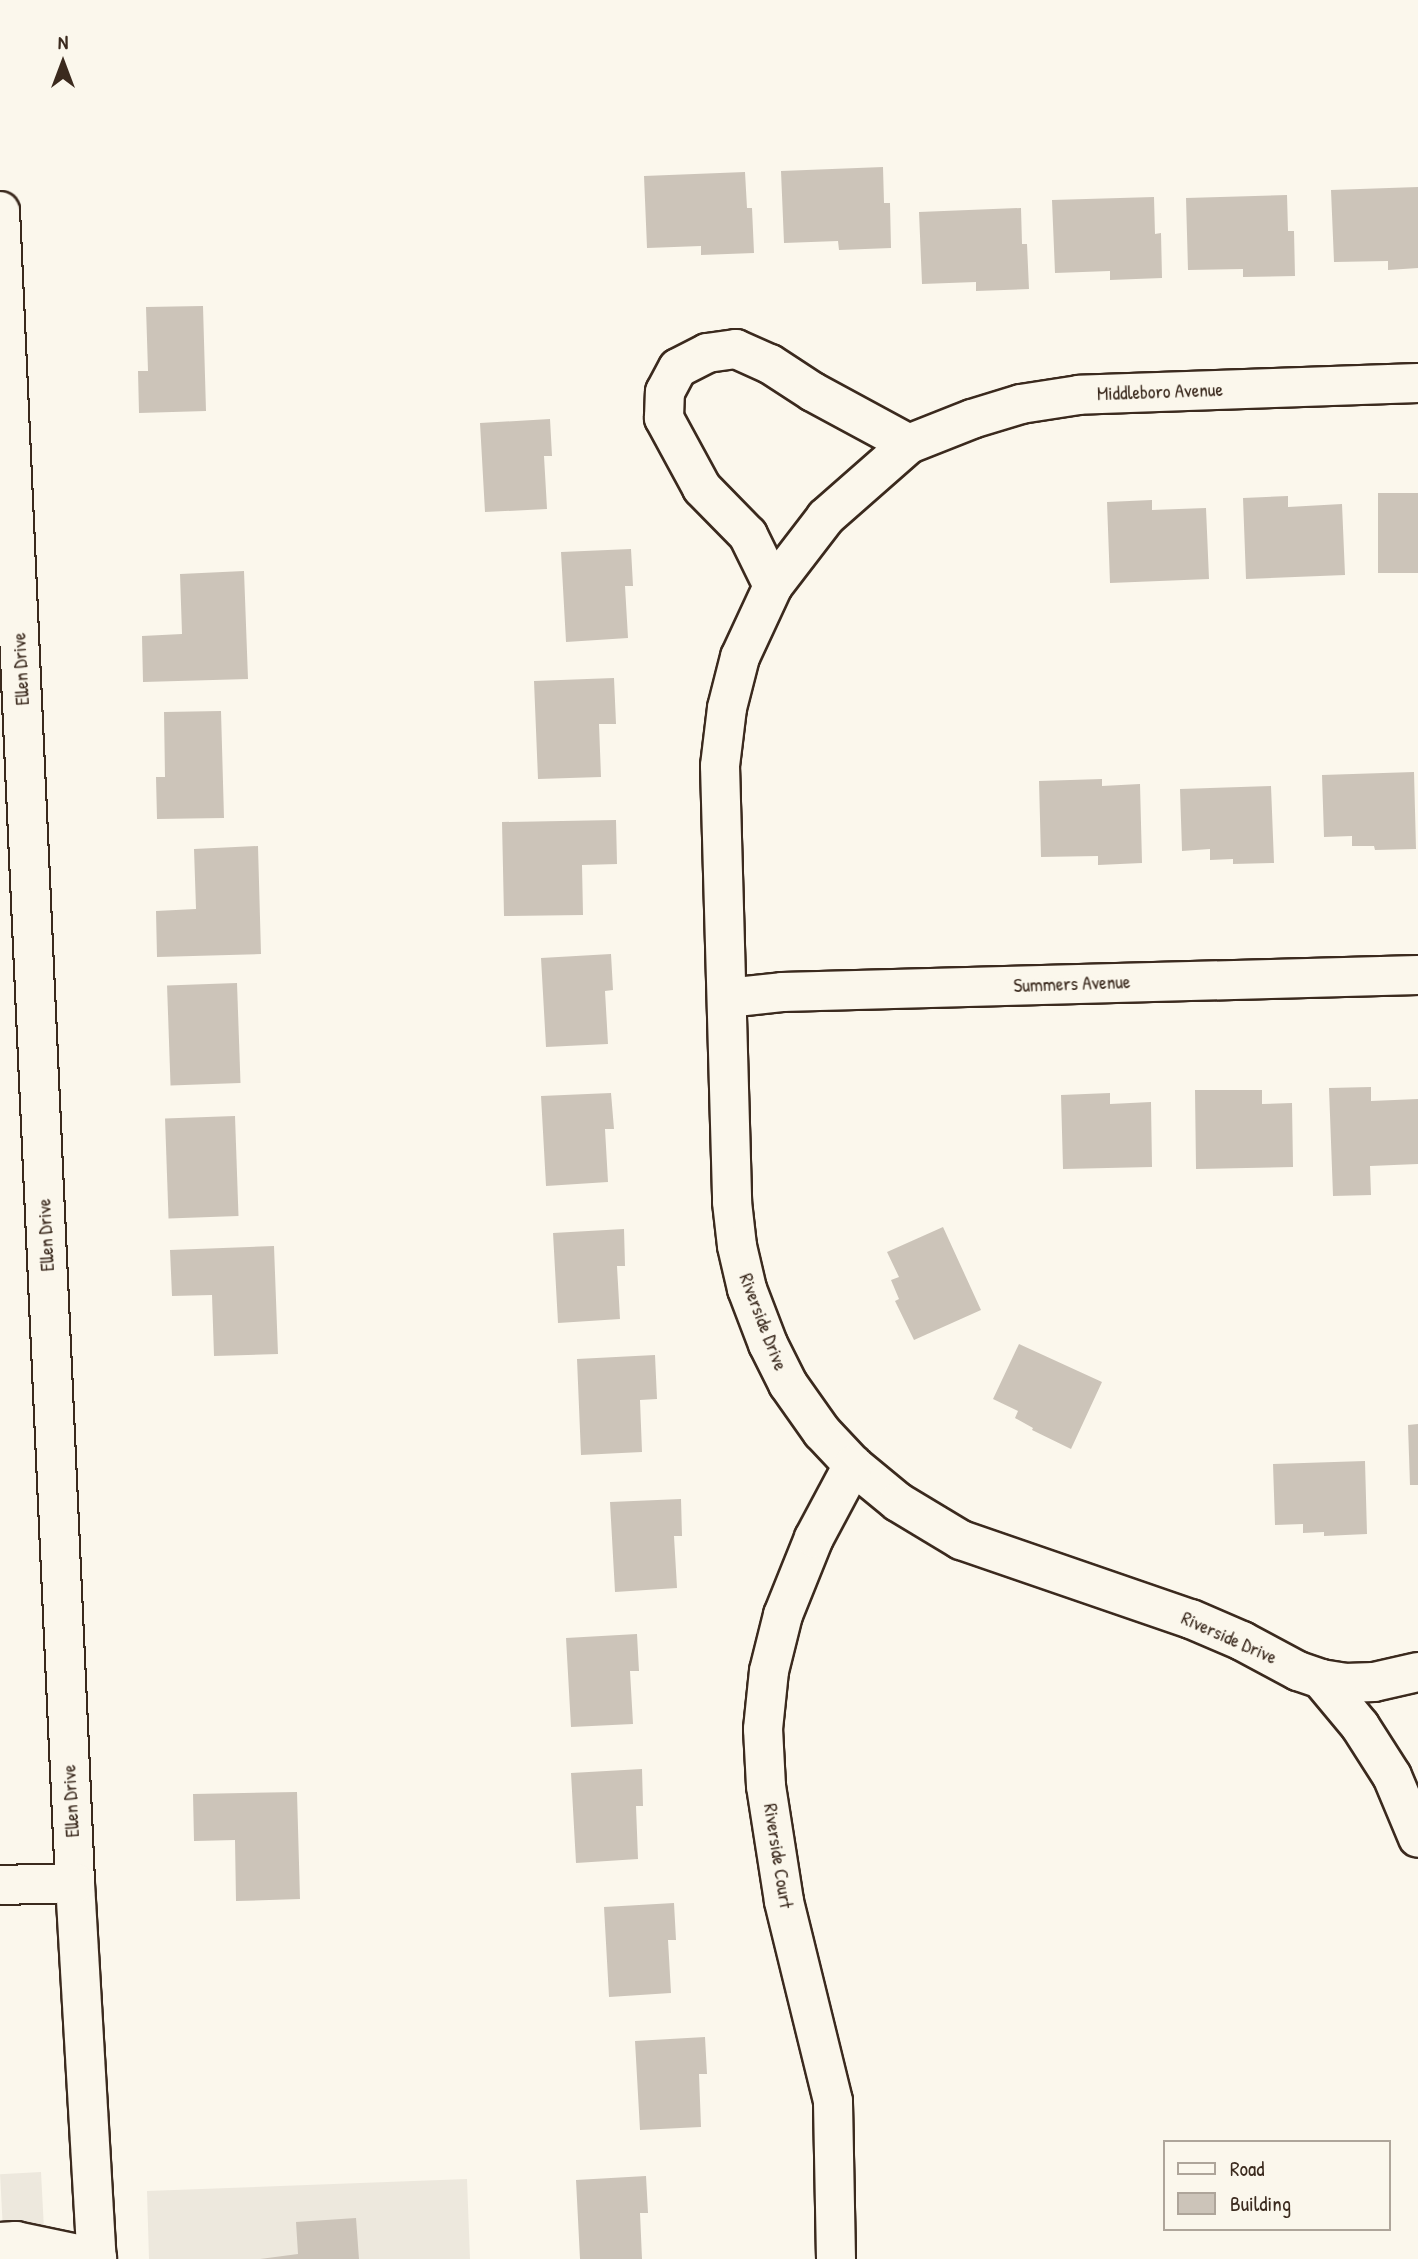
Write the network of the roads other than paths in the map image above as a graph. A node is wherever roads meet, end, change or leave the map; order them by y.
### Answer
1 (0, 211) edge
2 (1418, 383) edge
3 (909, 444) junction
4 (826, 517) joint
5 (773, 586) junction
6 (1418, 975) edge
7 (727, 998) junction
8 (853, 1465) junction
9 (1418, 1672) edge
10 (1321, 1679) junction
11 (1418, 1838) edge
12 (75, 1882) junction
13 (0, 1885) edge
14 (0, 2242) edge
15 (97, 2259) edge
16 (836, 2259) edge

1 - 12 street, Ellen Drive
2 - 3 street, Middleboro Avenue
3 - 4 street, Middleboro Avenue
3 - 5 street
4 - 5 street, Riverside Drive
5 - 7 street, Riverside Drive
6 - 7 street, Summers Avenue
7 - 8 street, Riverside Drive
8 - 10 street, Riverside Drive
8 - 16 street, Riverside Court
9 - 10 street
10 - 11 street, Riverside Drive
12 - 13 street
12 - 15 street, Ellen Drive
14 - 15 street

